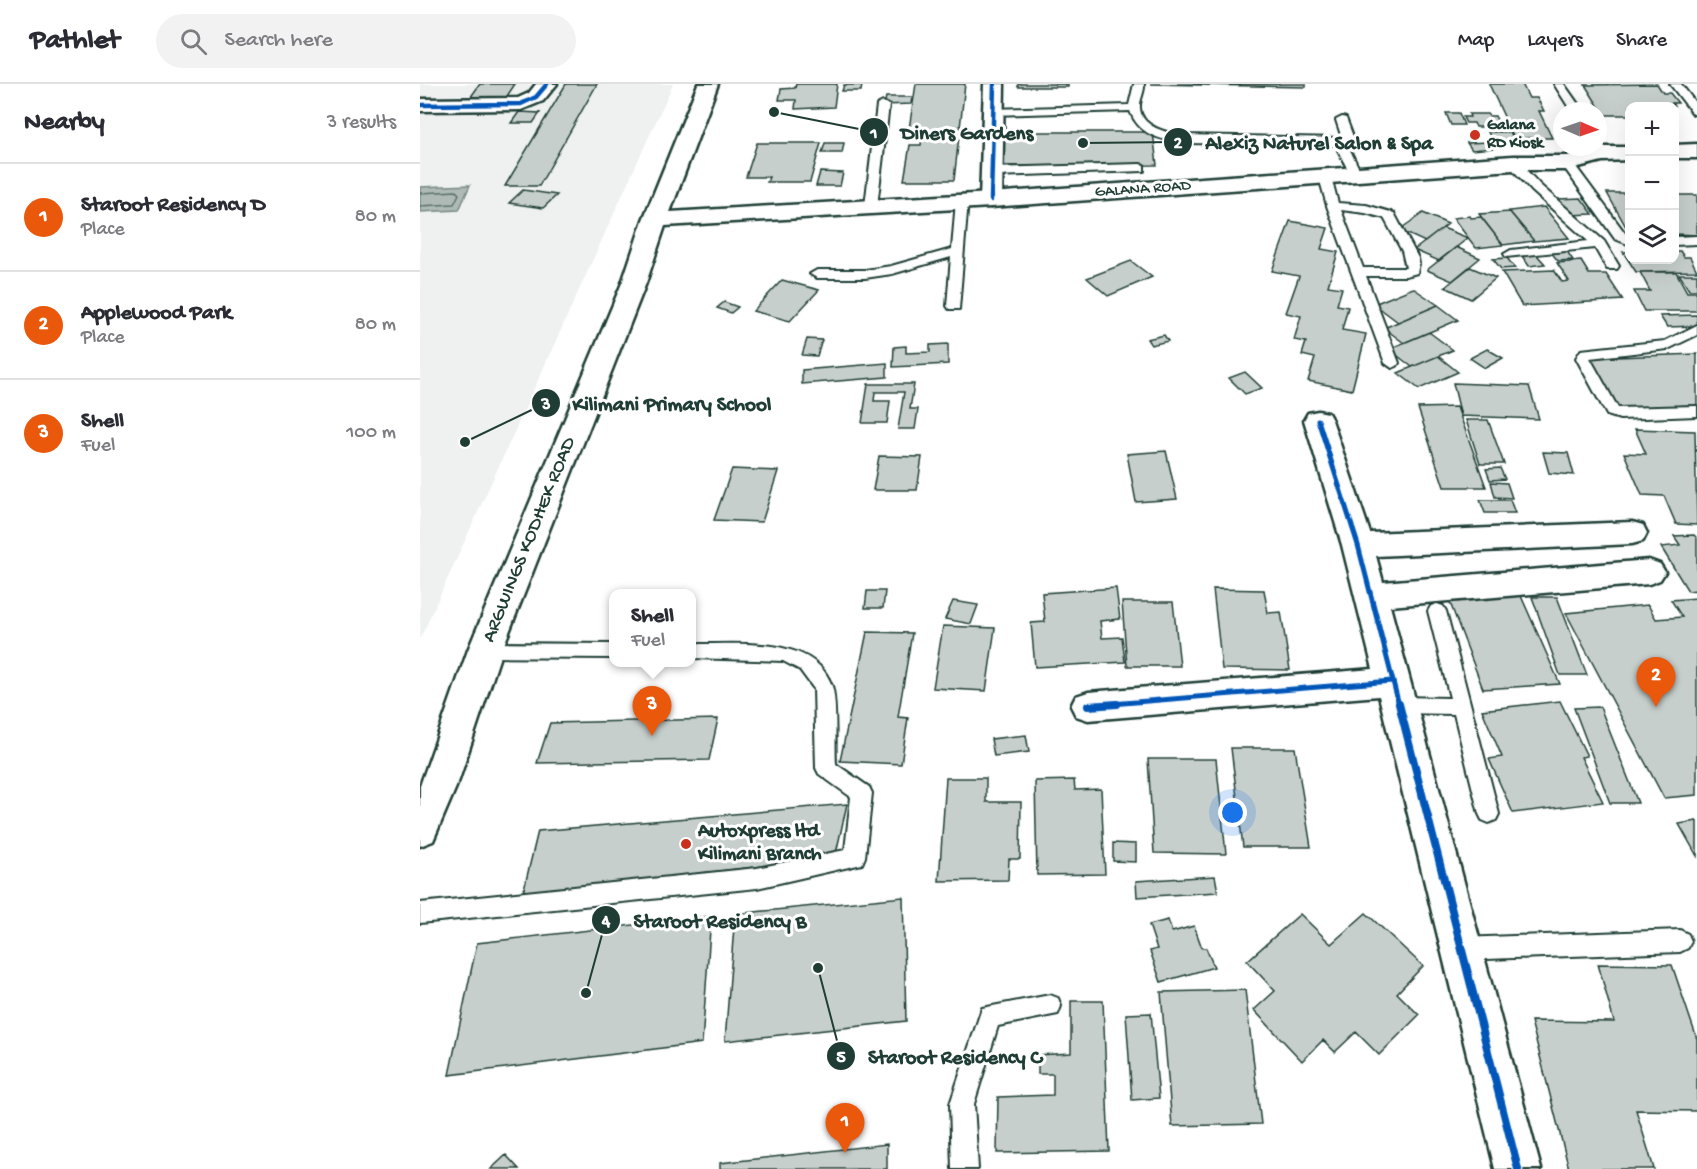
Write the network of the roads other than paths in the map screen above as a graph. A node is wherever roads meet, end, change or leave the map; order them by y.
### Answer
1 (547, 84) edge
2 (708, 84) edge
3 (994, 84) edge
4 (1139, 84) edge
5 (1560, 84) edge
6 (1675, 84) edge
7 (1571, 102) edge
8 (420, 105) edge
9 (883, 105) dead end
10 (1134, 108) junction
11 (992, 112) junction
12 (1697, 112) edge
13 (1342, 120) dead end
14 (1349, 142) junction
15 (1607, 150) edge
16 (1697, 151) edge
17 (1625, 152) edge
18 (1679, 152) edge
19 (1584, 156) edge
20 (1513, 163) junction
21 (1567, 163) junction
22 (1140, 168) dead end
23 (992, 172) junction
24 (1356, 175) junction
25 (1325, 177) junction
26 (962, 200) junction
27 (991, 200) junction
28 (871, 206) junction
29 (1333, 206) junction
30 (655, 220) junction
31 (1625, 239) edge
32 (1697, 240) edge
33 (1679, 241) edge
34 (1599, 244) junction
35 (958, 251) junction
36 (1511, 254) dead end
37 (1612, 266) dead end
38 (1359, 272) junction
39 (817, 274) dead end
40 (954, 306) dead end
41 (1697, 329) edge
42 (1392, 363) dead end
43 (1697, 411) edge
44 (1318, 420) dead end
45 (1632, 532) dead end
46 (1358, 545) junction
47 (1649, 572) dead end
48 (1370, 595) junction
49 (1437, 611) dead end
50 (485, 650) junction
51 (609, 651) edge
52 (696, 651) edge
53 (1395, 693) junction
54 (1088, 706) dead end
55 (1462, 706) junction
56 (430, 781) edge
57 (1489, 814) dead end
58 (420, 829) edge
59 (420, 913) edge
60 (1680, 941) dead end
61 (1461, 949) junction
62 (1050, 1006) dead end
63 (965, 1169) edge
64 (1518, 1169) edge

1 - 8 main road
2 - 30 main road, ARGWINGS KODHEK ROAD
3 - 11 main road
4 - 10 lane
5 - 7 lane
6 - 12 lane
9 - 28 lane
10 - 11 lane
10 - 14 lane
11 - 23 main road
13 - 14 lane
14 - 24 lane
15 - 17 main road, GALANA ROAD
16 - 18 main road
19 - 21 main road, GALANA ROAD
20 - 21 main road, GALANA ROAD
20 - 24 main road, GALANA ROAD
20 - 34 lane
21 - 31 lane
22 - 23 lane
23 - 27 main road
24 - 25 main road, GALANA ROAD
25 - 27 main road, GALANA ROAD
25 - 29 lane
26 - 27 main road, GALANA ROAD
26 - 28 main road, GALANA ROAD
26 - 35 lane
28 - 30 main road, GALANA ROAD
29 - 38 lane
29 - 38 lane
30 - 50 main road, ARGWINGS KODHEK ROAD
32 - 33 lane
34 - 36 lane
34 - 37 lane
35 - 39 lane
35 - 40 lane
38 - 42 lane
41 - 43 lane
44 - 46 main road
45 - 46 main road
46 - 48 main road
47 - 48 main road
48 - 53 main road
49 - 55 lane
50 - 51 lane
50 - 56 main road, ARGWINGS KODHEK ROAD
52 - 59 lane
53 - 54 main road
53 - 55 lane
53 - 61 main road
55 - 57 lane
56 - 58 main road, ARGWINGS KODHEK ROAD
60 - 61 lane
61 - 64 main road
62 - 63 lane

